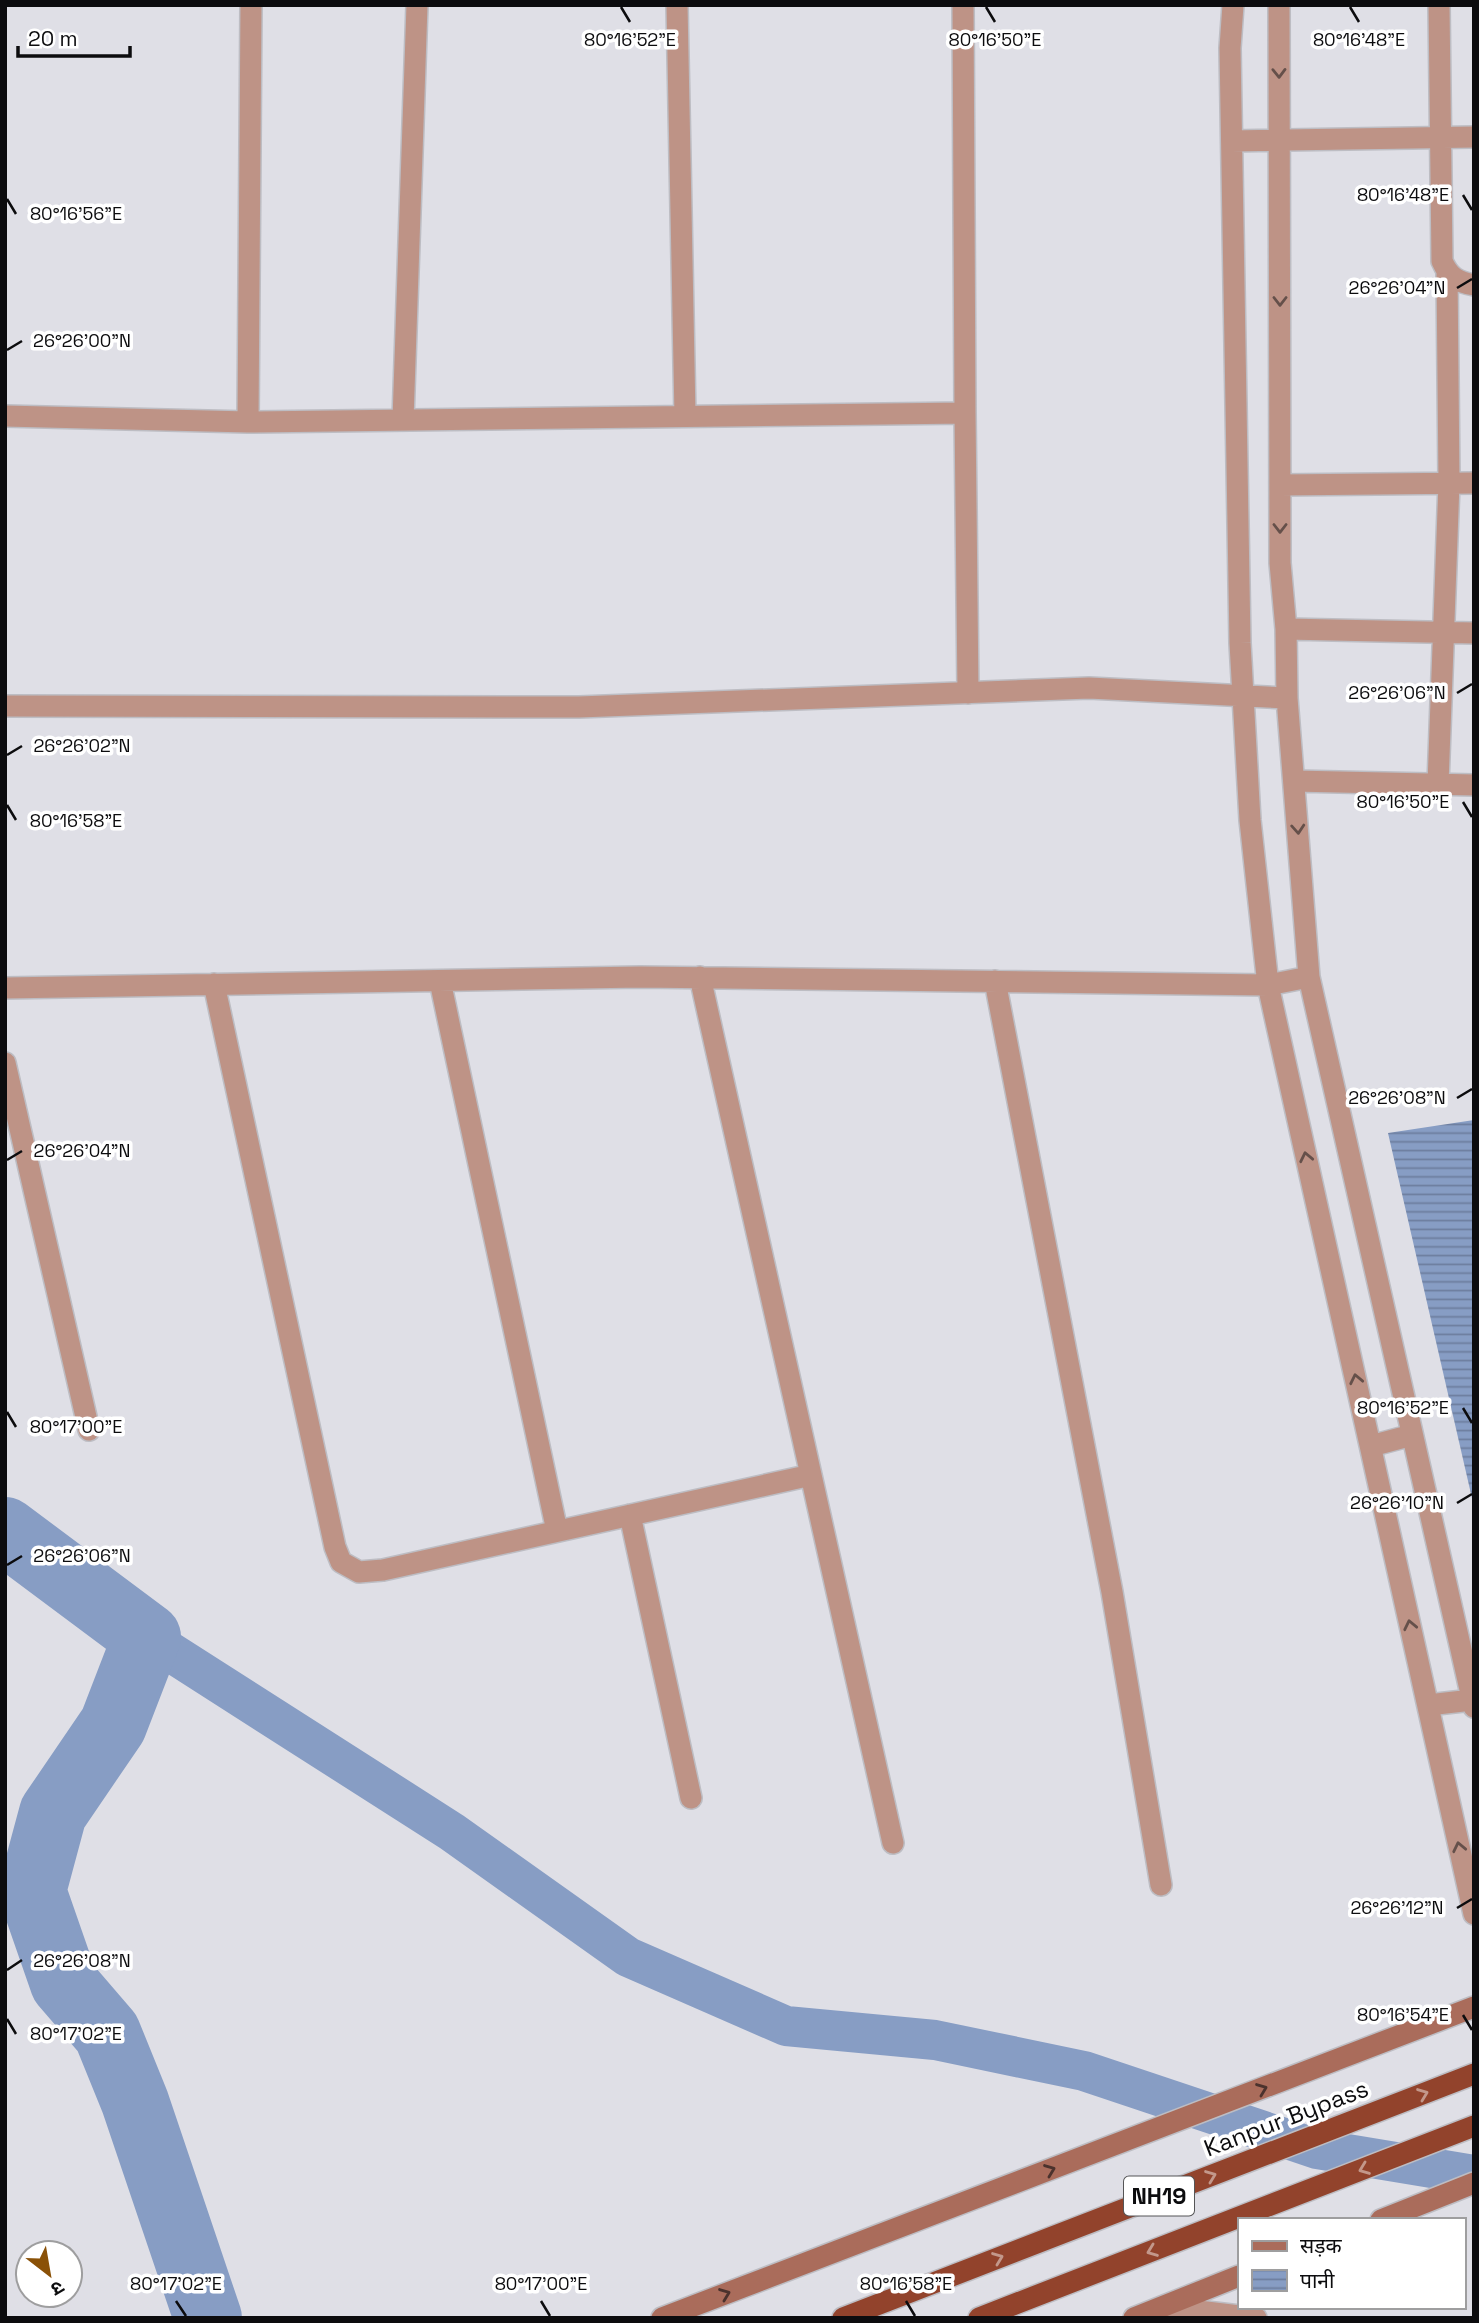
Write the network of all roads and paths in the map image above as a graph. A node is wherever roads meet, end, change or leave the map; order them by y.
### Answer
1 (251, 5) edge
2 (417, 5) edge
3 (677, 5) edge
4 (963, 5) edge
5 (1233, 5) edge
6 (1279, 5) edge
7 (1439, 5) edge
8 (1474, 137) edge
9 (1440, 138) junction
10 (1280, 139) junction
11 (1232, 141) junction
12 (1447, 272) junction
13 (1474, 285) edge
14 (965, 413) junction
15 (5, 416) edge
16 (685, 416) junction
17 (403, 420) junction
18 (248, 422) junction
19 (1449, 483) junction
20 (1474, 483) edge
21 (1280, 485) junction
22 (1286, 629) junction
23 (1441, 632) junction
24 (1474, 633) edge
25 (968, 693) junction
26 (1242, 696) junction
27 (1287, 698) junction
28 (5, 706) edge
29 (1294, 781) junction
30 (1438, 784) junction
31 (1474, 785) edge
32 (1309, 977) junction
33 (700, 978) junction
34 (440, 981) junction
35 (995, 981) junction
36 (214, 985) junction
37 (1268, 985) junction
38 (5, 988) edge
39 (5, 1063) edge
40 (89, 1430) dead end
41 (1412, 1435) junction
42 (1370, 1447) junction
43 (811, 1475) junction
44 (630, 1515) junction
45 (557, 1531) junction
46 (1473, 1703) edge
47 (1427, 1705) junction
48 (691, 1798) dead end
49 (893, 1843) dead end
50 (1161, 1885) dead end
51 (1474, 1914) edge
52 (1474, 2007) edge
53 (1474, 2074) edge
54 (1474, 2126) edge
55 (1474, 2183) edge
56 (1386, 2218) edge
57 (1238, 2276) edge
58 (1165, 2307) junction
59 (662, 2318) edge
60 (843, 2318) edge
61 (979, 2318) edge
62 (1134, 2318) edge
63 (1256, 2318) edge

1 - 18 street
2 - 17 street
3 - 16 street
4 - 14 street
5 - 11 street
6 -> 10 street
7 - 9 street
8 - 9 street
9 - 10 street
9 - 12 street
10 - 11 street
10 -> 21 street
11 - 26 street
12 - 13 street
12 - 19 street
14 - 16 street
14 - 25 street
15 - 18 street
16 - 17 street
17 - 18 street
19 - 20 street
19 - 21 street
19 - 23 street
21 -> 22 street
22 - 23 street
22 - 27 street
23 - 24 street
23 - 30 street
25 - 26 street
25 - 28 street
26 - 27 street
26 - 37 street
27 - 29 street
29 - 30 street
29 -> 32 street
30 - 31 street
32 - 37 street
32 - 41 street
33 - 34 street
33 - 35 street
33 - 43 street
34 - 36 street
34 - 45 street
35 - 37 street
35 - 50 street
36 - 38 street
36 - 45 street
42 -> 37 street
39 - 40 street
41 - 42 street
41 - 46 street
47 -> 42 street
43 - 44 street
43 - 49 street
44 - 45 street
44 - 48 street
46 - 47 street
51 -> 47 street
59 -> 52 main road
60 -> 53 highway, Kanpur Bypass / NH19
54 -> 61 highway, NH19
55 - 56 main road
57 - 58 main road
58 - 62 main road
58 - 63 street

